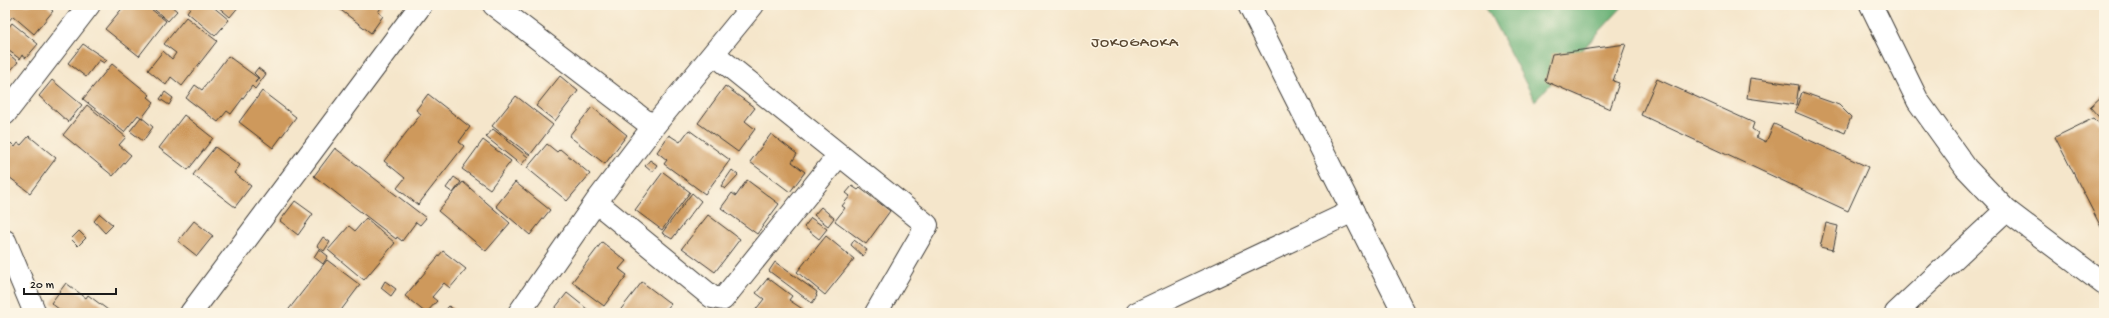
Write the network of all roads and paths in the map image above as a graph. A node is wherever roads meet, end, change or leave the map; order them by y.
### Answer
1 (89, 5) edge
2 (421, 5) edge
3 (494, 5) edge
4 (753, 5) edge
5 (1249, 5) edge
6 (1871, 5) edge
7 (714, 54) junction
8 (5, 114) edge
9 (653, 127) junction
10 (839, 155) junction
11 (596, 202) junction
12 (2006, 210) junction
13 (1353, 211) junction
14 (5, 241) edge
15 (2104, 284) edge
16 (35, 313) edge
17 (191, 313) edge
18 (519, 313) edge
19 (876, 313) edge
20 (1136, 313) edge
21 (1404, 313) edge
22 (1896, 313) edge

1 - 8 street
2 - 17 street
3 - 9 street
4 - 7 street
5 - 13 street
6 - 12 street
7 - 9 street
7 - 10 street
9 - 11 street
10 - 11 street
10 - 19 street
11 - 18 street
12 - 15 street
12 - 22 street
13 - 20 street
13 - 21 street
14 - 16 street

